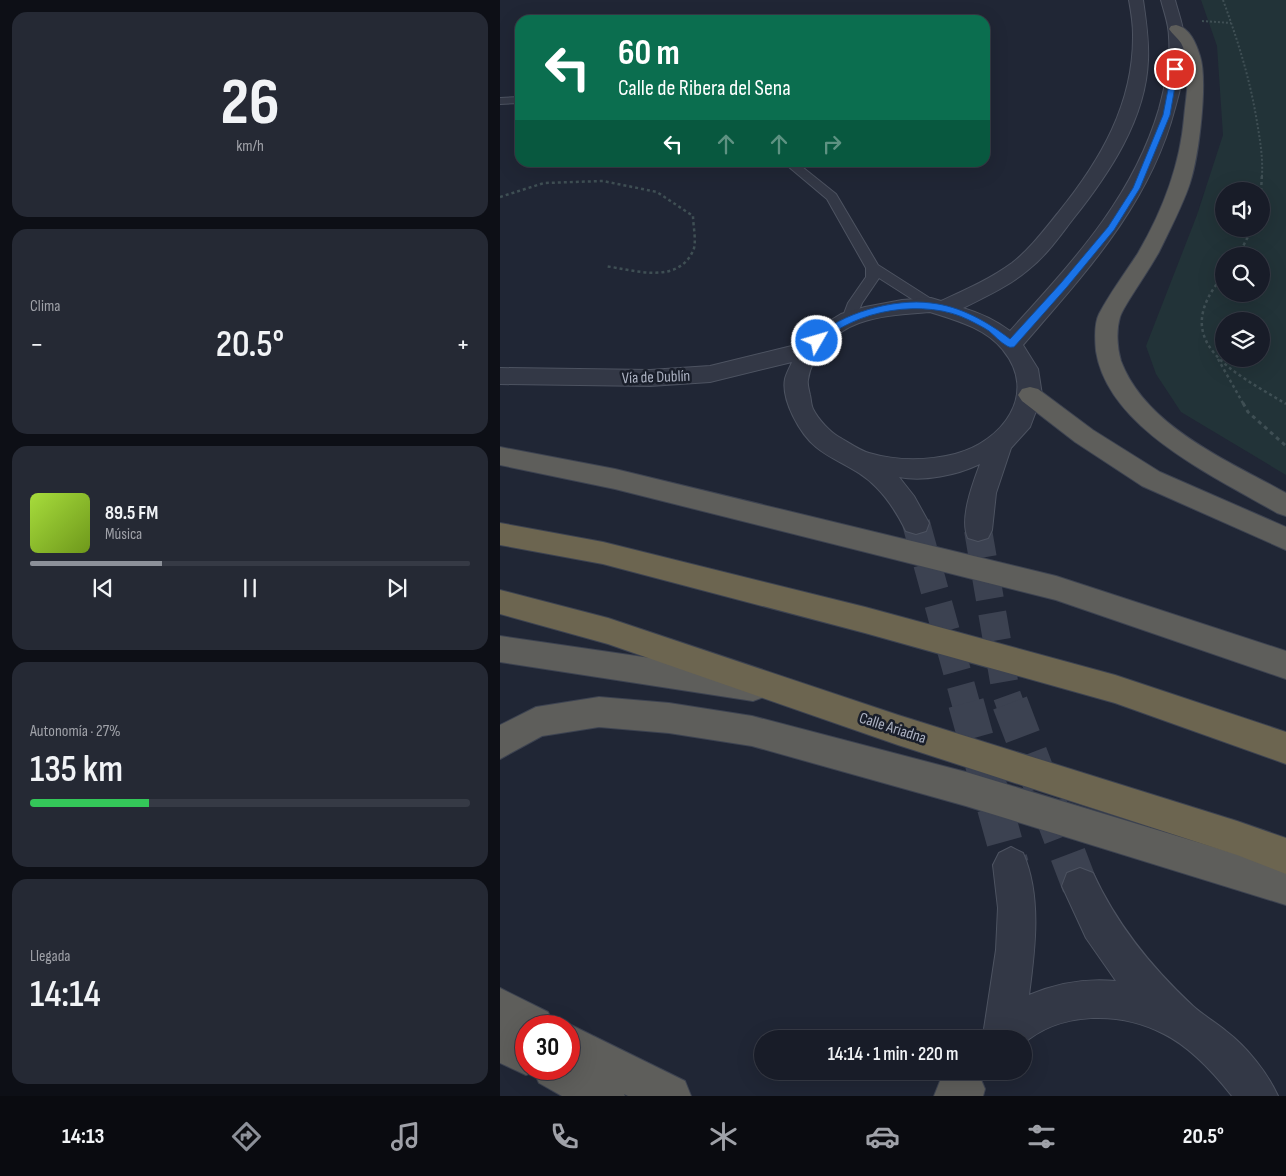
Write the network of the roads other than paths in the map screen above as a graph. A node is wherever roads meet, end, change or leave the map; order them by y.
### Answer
1 (1136, 0) edge
2 (1168, 0) edge
3 (1176, 29) junction
4 (500, 100) edge
5 (515, 100) edge
6 (794, 167) edge
7 (873, 268) junction
8 (938, 307) junction
9 (849, 319) junction
10 (1011, 344) junction
11 (808, 350) junction
12 (500, 376) edge
13 (1030, 396) junction
14 (1000, 444) junction
15 (500, 456) edge
16 (862, 461) junction
17 (1286, 506) edge
18 (916, 523) tunnel mouth
19 (978, 530) tunnel mouth
20 (500, 534) edge
21 (1286, 538) edge
22 (500, 602) edge
23 (500, 649) edge
24 (1286, 665) edge
25 (786, 692) junction
26 (500, 742) edge
27 (1286, 748) edge
28 (1286, 856) edge
29 (1011, 865) tunnel mouth
30 (1080, 886) tunnel mouth
31 (1286, 887) edge
32 (500, 1007) edge
33 (515, 1015) edge
34 (1184, 1024) junction
35 (1002, 1030) edge
36 (1010, 1030) edge
37 (500, 1041) edge
38 (515, 1049) edge
39 (580, 1050) edge
40 (574, 1080) edge
41 (604, 1096) edge
42 (670, 1096) edge
43 (1257, 1096) edge

1 - 8 street
2 - 3 street
3 - 10 street
3 - 17 highway
4 - 5 lane
6 - 7 lane
7 - 8 lane
7 - 9 lane
8 - 9 street
8 - 10 street
9 - 11 street
10 - 13 street
11 - 12 street, Vía de Dublín
11 - 16 street
13 - 14 street
13 - 21 highway
14 - 16 street
14 - 19 street
15 - 24 highway
16 - 18 street
20 - 27 highway
22 - 25 highway, Calle Ariadna
23 - 25 highway
25 - 28 highway, Calle Ariadna
26 - 31 highway
29 - 35 street
30 - 34 street
32 - 33 highway
34 - 36 street
34 - 43 street
37 - 38 highway
39 - 42 highway
40 - 41 highway

